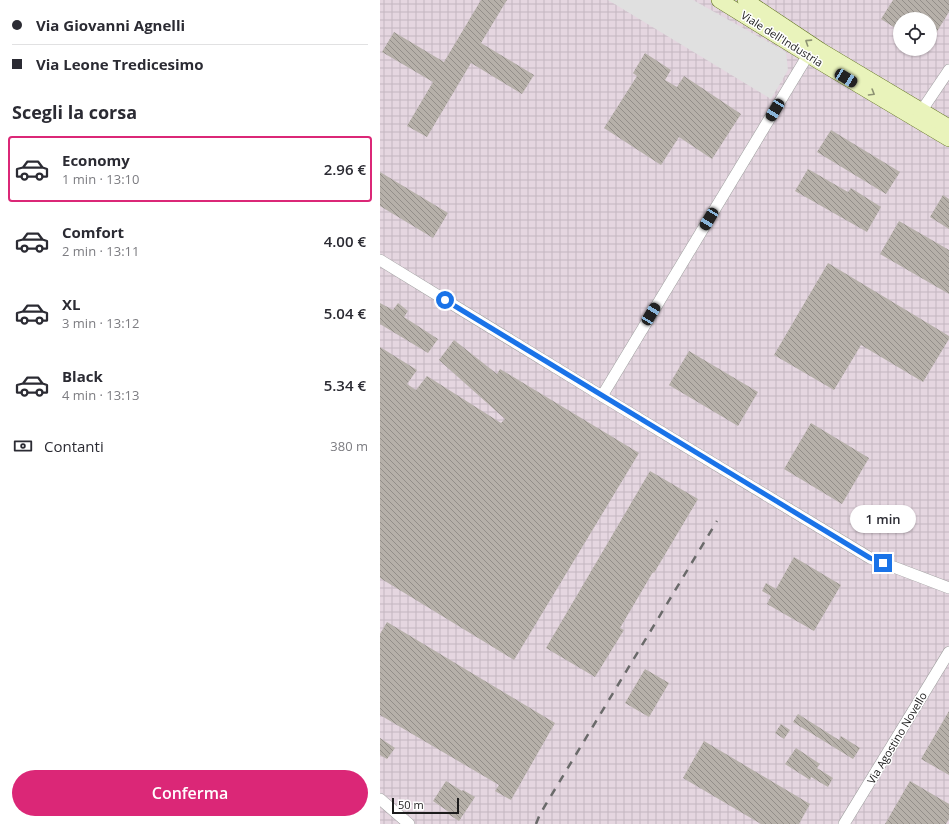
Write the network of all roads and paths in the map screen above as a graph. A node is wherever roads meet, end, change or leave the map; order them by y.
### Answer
1 (719, 0) edge
2 (745, 0) edge
3 (808, 55) junction
4 (949, 70) edge
5 (922, 110) junction
6 (949, 126) edge
7 (949, 139) edge
8 (380, 260) edge
9 (602, 396) junction
10 (949, 588) edge
11 (949, 652) edge
12 (380, 799) edge
13 (409, 824) edge
14 (844, 824) edge

1 - 3 main road, Viale dell'Industria
5 -> 2 main road, Viale dell'Industria
3 -> 7 main road, Viale dell'Industria
3 - 9 street
4 - 5 street
5 - 6 main road, Viale dell'Industria
8 - 9 street
9 - 10 street
11 - 14 street, Via Agostino Novello
12 - 13 street

